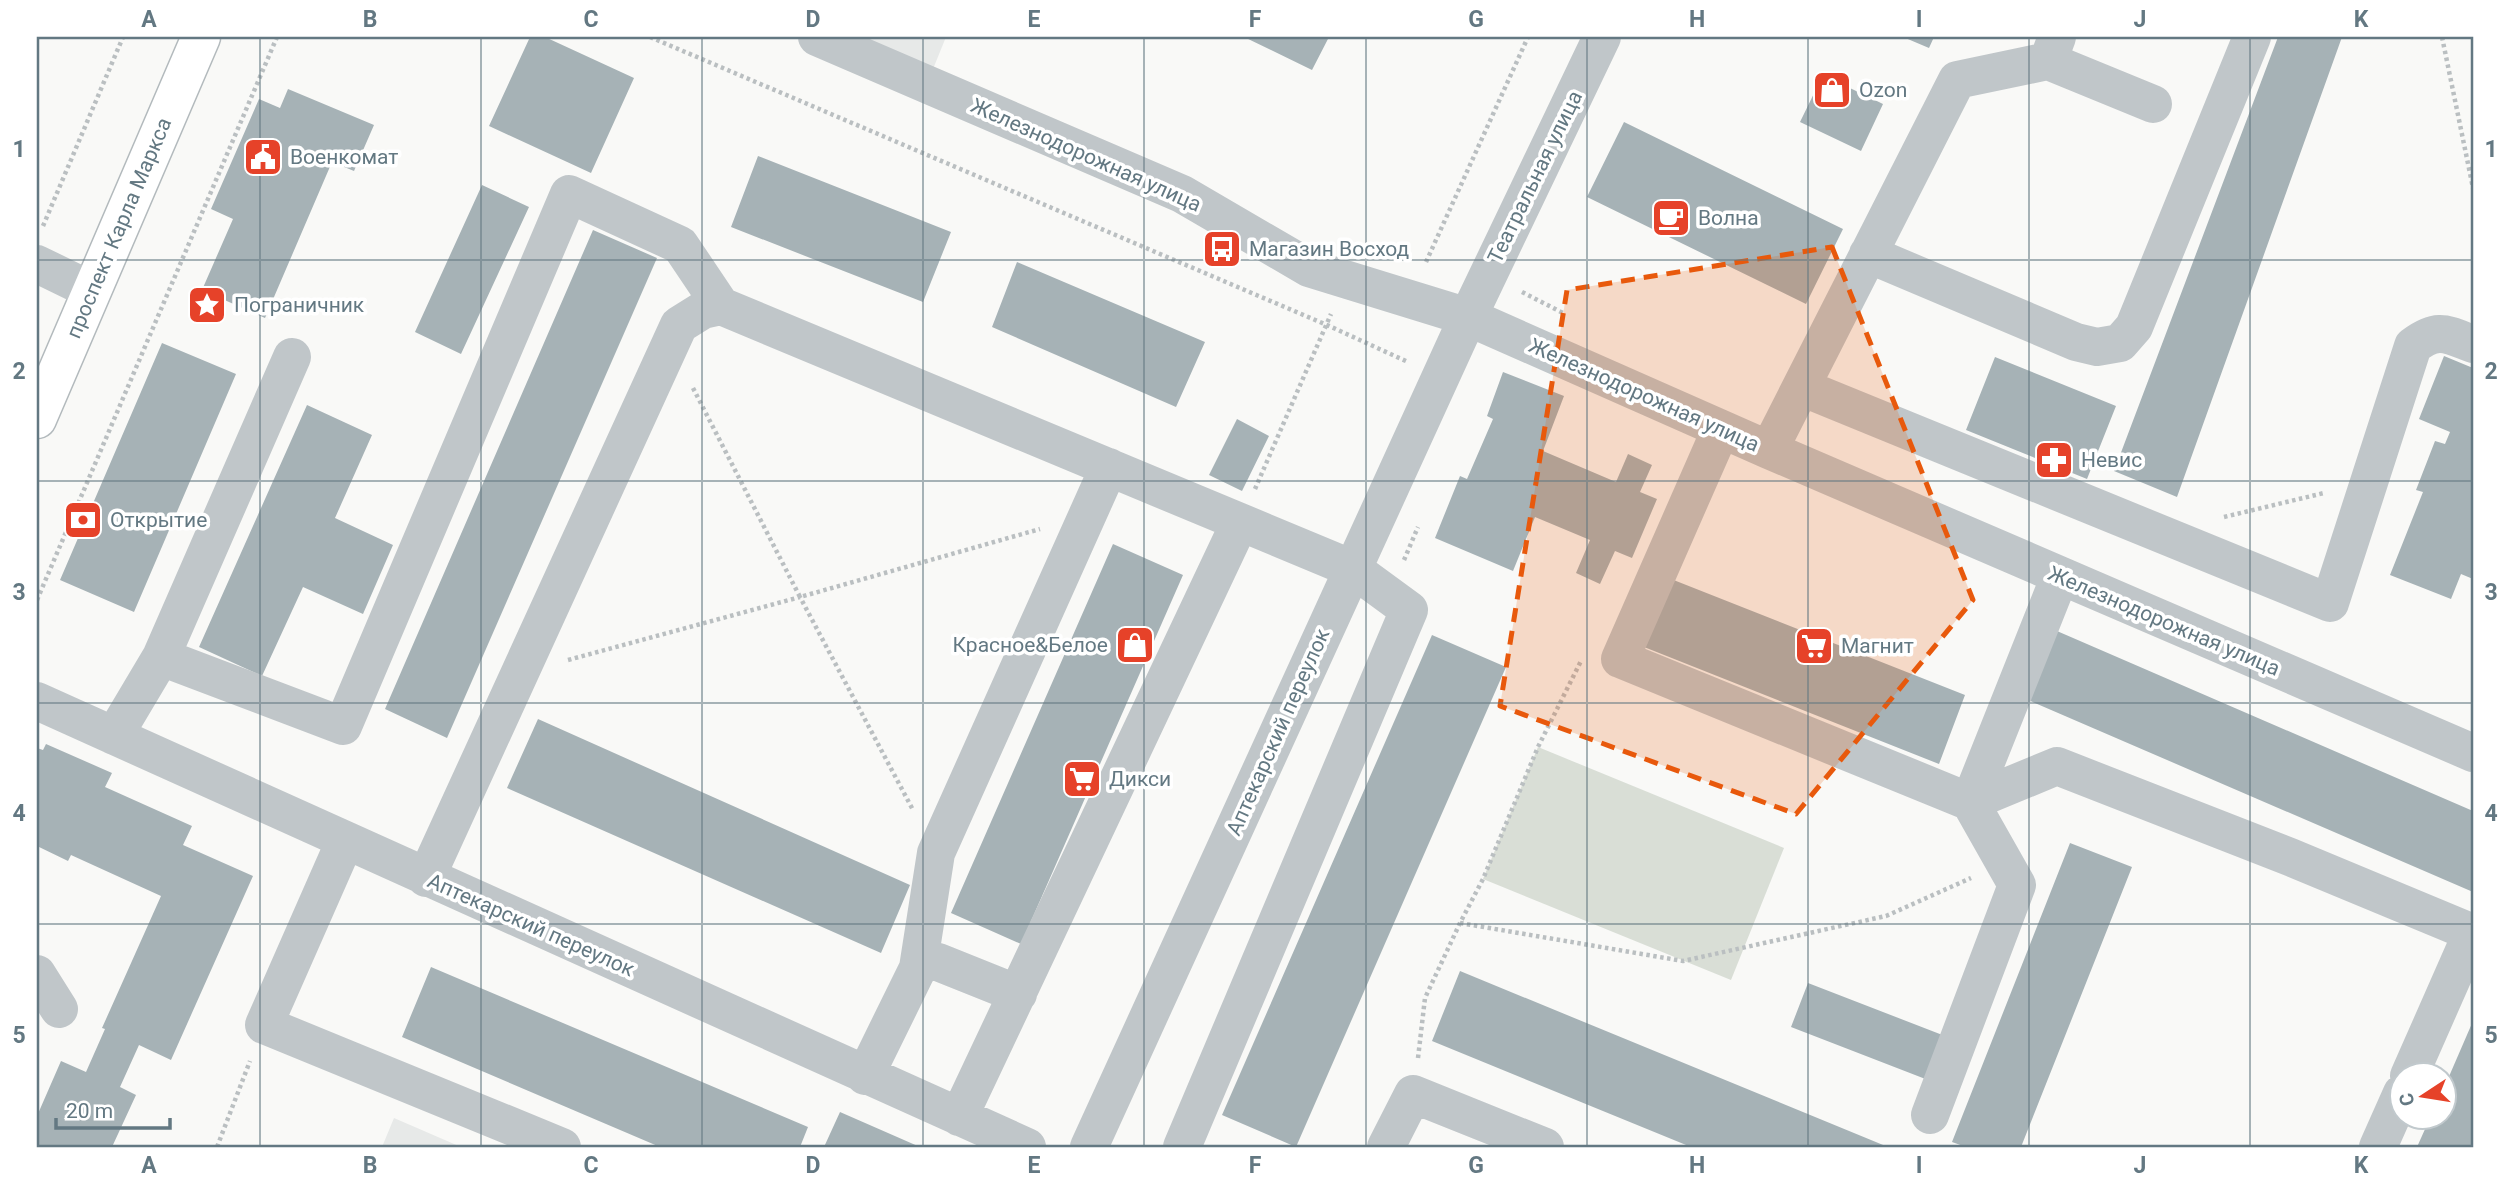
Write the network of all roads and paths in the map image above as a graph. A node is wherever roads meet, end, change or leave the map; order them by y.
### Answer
1 (123, 37) edge
2 (178, 37) edge
3 (201, 37) edge
4 (277, 37) edge
5 (650, 37) edge
6 (817, 37) edge
7 (1528, 37) edge
8 (1602, 37) edge
9 (2252, 37) edge
10 (2442, 37) edge
11 (2052, 49) edge
12 (2153, 104) dead end
13 (2473, 188) edge
14 (39, 246) edge
15 (1868, 254) junction
16 (1426, 262) dead end
17 (84, 285) junction
18 (721, 306) junction
19 (1468, 317) junction
20 (1327, 325) junction
21 (671, 343) junction
22 (2473, 344) edge
23 (292, 357) dead end
24 (37, 368) edge
25 (1440, 377) junction
26 (1801, 387) junction
27 (37, 419) edge
28 (1721, 429) junction
29 (1769, 450) junction
30 (1109, 467) junction
31 (2369, 482) junction
32 (1087, 516) junction
33 (1240, 522) junction
34 (2159, 533) junction
35 (1353, 569) junction
36 (2060, 576) junction
37 (800, 597) junction
38 (37, 600) edge
39 (1585, 652) dead end
40 (162, 657) junction
41 (520, 673) junction
42 (37, 701) edge
43 (114, 736) junction
44 (2473, 753) edge
45 (1970, 802) junction
46 (345, 841) junction
47 (936, 853) junction
48 (2005, 863) junction
49 (426, 878) junction
50 (1460, 923) junction
51 (2473, 933) edge
52 (918, 968) junction
53 (37, 974) edge
54 (1018, 994) junction
55 (59, 1009) dead end
56 (264, 1025) junction
57 (2415, 1062) edge
58 (864, 1076) junction
59 (1413, 1094) junction
60 (1930, 1115) dead end
61 (2388, 1124) edge
62 (968, 1130) edge
63 (217, 1147) edge
64 (562, 1147) edge
65 (1027, 1147) edge
66 (1089, 1147) edge
67 (1181, 1147) edge
68 (1386, 1147) edge
69 (1545, 1147) edge
70 (2378, 1147) edge

1 - 14 path
2 - 17 main road
3 - 17 main road, проспект Карла Маркса
4 - 38 path
5 - 20 path
6 - 19 street, Железнодорожная улица
7 - 16 path
8 - 19 street, Театральная улица
9 - 15 street
10 - 13 path
11 - 12 street
11 - 15 street
14 - 17 street
15 - 26 street
17 - 24 main road
17 - 27 main road, проспект Карла Маркса
18 - 21 street
18 - 30 street
18 - 40 street
19 - 25 street, Аптекарский переулок
19 - 28 street, Железнодорожная улица
20 - 25 path
20 - 33 path
21 - 37 path
21 - 41 street
22 - 31 street
23 - 40 street
25 - 35 street, Аптекарский переулок
26 - 29 street
26 - 34 street
28 - 29 street, Железнодорожная улица
28 - 45 street
29 - 36 street, Железнодорожная улица
30 - 32 street
30 - 33 street
31 - 34 path
31 - 34 street
32 - 37 path
32 - 47 street
33 - 35 street
33 - 54 street
35 - 66 street, Аптекарский переулок
35 - 67 street
36 - 44 street, Железнодорожная улица
36 - 45 street
37 - 41 path
37 - 47 path
39 - 50 path
40 - 43 street
41 - 49 street
42 - 43 street, Аптекарский переулок
43 - 46 street, Аптекарский переулок
45 - 48 street
45 - 51 street
46 - 49 street, Аптекарский переулок
46 - 56 street
47 - 52 street
48 - 50 path
48 - 60 street
49 - 58 street, Аптекарский переулок
50 - 59 path
51 - 57 street
52 - 54 street
52 - 58 street
53 - 55 street
54 - 62 street
56 - 63 path
56 - 64 street
58 - 62 street, Аптекарский переулок
59 - 68 street
59 - 69 street
61 - 70 street
62 - 65 street, Аптекарский переулок

